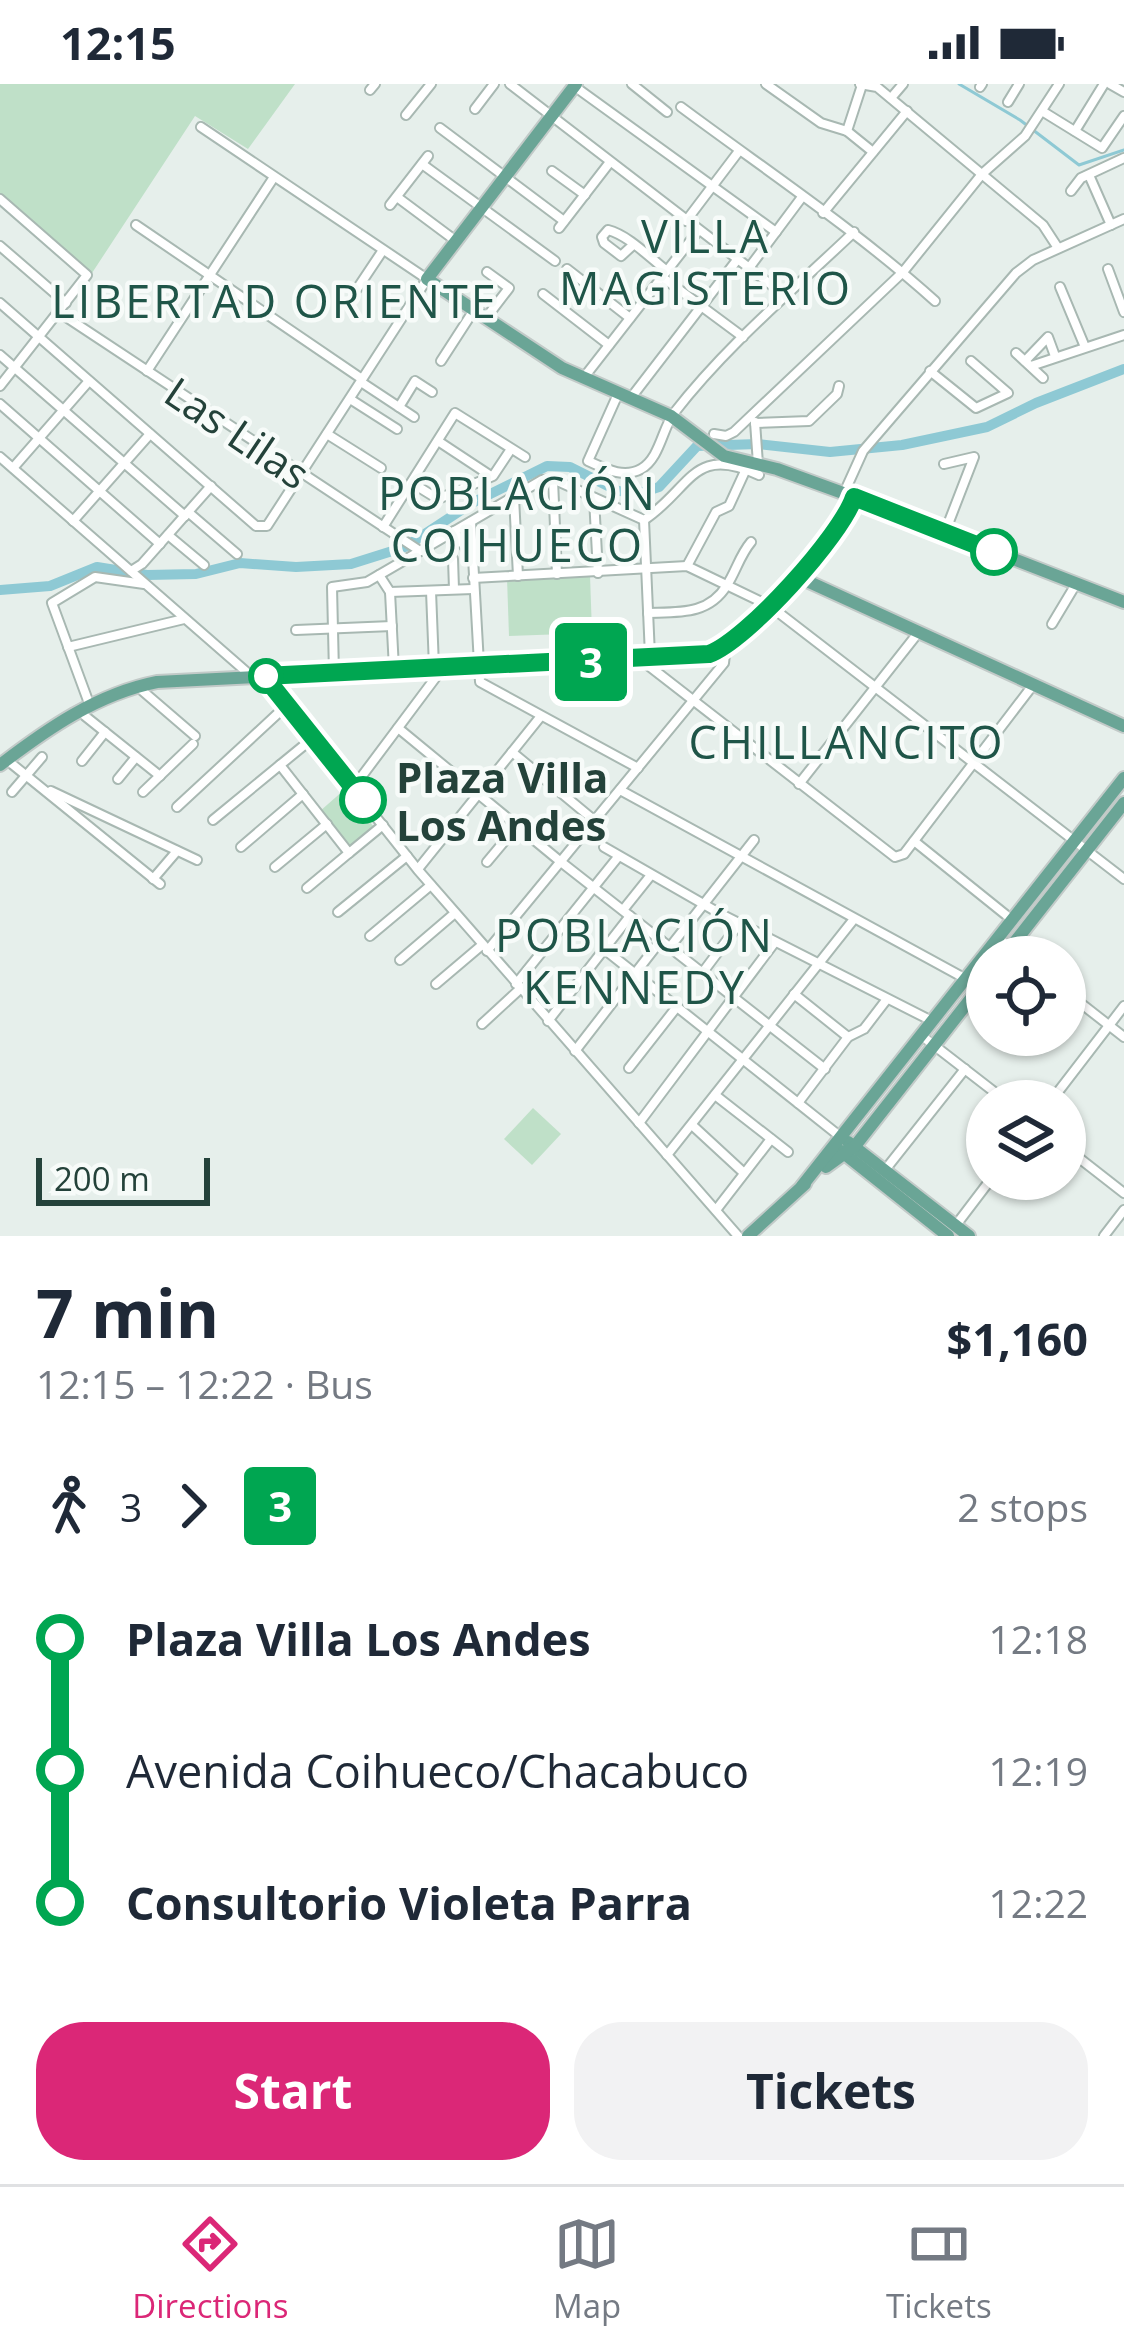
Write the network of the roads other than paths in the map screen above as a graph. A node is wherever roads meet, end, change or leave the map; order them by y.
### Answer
1 (431, 84) edge
2 (494, 84) edge
3 (510, 84) edge
4 (632, 84) edge
5 (766, 84) edge
6 (861, 84) edge
7 (903, 84) edge
8 (1019, 84) edge
9 (1059, 84) edge
10 (1107, 84) edge
11 (575, 85) edge
12 (1124, 92) edge
13 (891, 98) junction
14 (1008, 102) dead end
15 (682, 107) dead end
16 (475, 109) dead end
17 (907, 111) junction
18 (1042, 111) junction
19 (668, 112) dead end
20 (406, 115) dead end
21 (552, 116) junction
22 (1124, 116) edge
23 (201, 127) dead end
24 (440, 128) dead end
25 (847, 130) junction
26 (1075, 131) junction
27 (739, 151) junction
28 (873, 152) junction
29 (1124, 158) edge
30 (610, 162) junction
31 (553, 170) dead end
32 (982, 174) junction
33 (1089, 175) junction
34 (274, 176) junction
35 (506, 177) junction
36 (713, 185) junction
37 (1071, 190) dead end
38 (585, 195) junction
39 (802, 197) junction
40 (0, 199) edge
41 (481, 208) junction
42 (823, 213) junction
43 (1124, 219) edge
44 (686, 221) junction
45 (136, 225) dead end
46 (1111, 225) junction
47 (698, 231) junction
48 (776, 232) junction
49 (854, 232) junction
50 (457, 241) junction
51 (634, 245) dead end
52 (0, 246) edge
53 (1058, 248) junction
54 (383, 250) junction
55 (737, 260) junction
56 (555, 261) dead end
57 (567, 268) dead end
58 (749, 268) junction
59 (1108, 268) dead end
60 (487, 272) dead end
61 (903, 272) junction
62 (665, 274) junction
63 (209, 275) junction
64 (428, 279) junction
65 (1060, 287) dead end
66 (357, 289) dead end
67 (543, 294) dead end
68 (787, 297) junction
69 (935, 301) dead end
70 (0, 303) edge
71 (66, 303) junction
72 (702, 306) junction
73 (57, 311) junction
74 (1124, 312) edge
75 (480, 315) junction
76 (630, 318) junction
77 (1124, 335) edge
78 (40, 338) junction
79 (743, 338) junction
80 (609, 345) junction
81 (1084, 347) junction
82 (1016, 353) dead end
83 (0, 355) edge
84 (1055, 356) junction
85 (442, 361) dead end
86 (971, 361) dead end
87 (1028, 364) junction
88 (15, 368) junction
89 (147, 371) junction
90 (931, 371) junction
91 (1043, 377) dead end
92 (583, 378) junction
93 (89, 380) junction
94 (362, 381) junction
95 (0, 386) edge
96 (839, 386) dead end
97 (432, 392) dead end
98 (1009, 393) junction
99 (624, 396) junction
100 (350, 399) junction
101 (1018, 400) dead end
102 (0, 404) edge
103 (399, 407) junction
104 (756, 409) junction
105 (63, 410) junction
106 (671, 416) junction
107 (414, 417) dead end
108 (755, 423) junction
109 (397, 429) dead end
110 (150, 434) junction
111 (328, 434) junction
112 (707, 436) junction
113 (38, 438) junction
114 (438, 440) junction
115 (511, 449) junction
116 (0, 457) edge
117 (525, 458) dead end
118 (124, 463) junction
119 (944, 464) dead end
120 (754, 465) junction
121 (13, 468) junction
122 (381, 468) dead end
123 (301, 475) junction
124 (492, 476) junction
125 (553, 479) junction
126 (412, 483) junction
127 (211, 486) junction
128 (100, 491) junction
129 (849, 495) junction
130 (514, 496) junction
131 (594, 498) junction
132 (186, 514) junction
133 (644, 520) junction
134 (73, 521) junction
135 (471, 521) junction
136 (383, 527) junction
137 (454, 531) junction
138 (945, 532) junction
139 (168, 535) junction
140 (751, 542) dead end
141 (160, 544) junction
142 (412, 546) junction
143 (237, 554) dead end
144 (472, 556) junction
145 (453, 560) dead end
146 (204, 566) dead end
147 (687, 566) junction
148 (646, 569) junction
149 (598, 572) junction
150 (557, 574) junction
151 (379, 575) junction
152 (518, 576) junction
153 (796, 576) junction
154 (138, 577) junction
155 (473, 584) junction
156 (1077, 584) junction
157 (727, 586) junction
158 (430, 590) junction
159 (454, 590) junction
160 (390, 592) junction
161 (1124, 602) edge
162 (770, 606) junction
163 (648, 613) junction
164 (186, 619) junction
165 (1052, 624) dead end
166 (392, 626) junction
167 (332, 628) junction
168 (296, 630) dead end
169 (917, 633) junction
170 (727, 646) junction
171 (68, 647) junction
172 (645, 659) junction
173 (477, 667) junction
174 (439, 668) junction
175 (394, 670) junction
176 (334, 673) junction
177 (258, 676) junction
178 (1034, 684) junction
179 (138, 687) junction
180 (875, 687) junction
181 (693, 702) junction
182 (287, 705) junction
183 (86, 708) junction
184 (541, 716) junction
185 (1124, 726) edge
186 (398, 728) junction
187 (105, 732) junction
188 (313, 738) junction
189 (213, 751) dead end
190 (512, 752) junction
191 (42, 757) dead end
192 (136, 757) junction
193 (82, 761) dead end
194 (4, 763) edge
195 (224, 763) junction
196 (974, 763) junction
197 (280, 765) junction
198 (638, 768) junction
199 (26, 775) junction
200 (160, 776) junction
201 (1124, 778) edge
202 (118, 779) dead end
203 (799, 784) junction
204 (38, 785) junction
205 (353, 788) junction
206 (620, 790) junction
207 (12, 792) dead end
208 (143, 792) dead end
209 (303, 794) junction
210 (478, 794) junction
211 (1124, 803) edge
212 (177, 807) dead end
213 (112, 820) junction
214 (213, 820) dead end
215 (595, 820) junction
216 (327, 824) junction
217 (383, 825) junction
218 (517, 826) junction
219 (99, 835) junction
220 (754, 839) dead end
221 (1075, 840) junction
222 (914, 841) junction
223 (241, 847) dead end
224 (604, 848) dead end
225 (1087, 850) junction
226 (177, 851) junction
227 (349, 853) junction
228 (407, 856) junction
229 (618, 857) junction
230 (740, 858) junction
231 (197, 860) dead end
232 (487, 862) dead end
233 (562, 862) junction
234 (275, 867) dead end
235 (418, 869) junction
236 (651, 874) junction
237 (1124, 880) edge
238 (431, 885) junction
239 (593, 887) junction
240 (307, 888) dead end
241 (706, 903) junction
242 (338, 912) dead end
243 (455, 913) junction
244 (626, 913) junction
245 (854, 919) junction
246 (1012, 920) junction
247 (740, 924) junction
248 (370, 936) dead end
249 (1000, 936) edge
250 (1025, 936) edge
251 (661, 940) junction
252 (775, 942) junction
253 (670, 947) junction
254 (485, 948) junction
255 (604, 949) junction
256 (400, 960) dead end
257 (818, 964) junction
258 (703, 973) junction
259 (635, 974) junction
260 (966, 979) joint
261 (436, 984) dead end
262 (518, 986) junction
263 (794, 994) junction
264 (734, 997) junction
265 (886, 999) junction
266 (966, 1005) edge
267 (1124, 1006) edge
268 (677, 1007) junction
269 (1086, 1007) edge
270 (548, 1021) junction
271 (482, 1024) dead end
272 (770, 1025) junction
273 (1109, 1025) junction
274 (927, 1029) junction
275 (707, 1032) junction
276 (848, 1037) junction
277 (1124, 1037) edge
278 (934, 1045) junction
279 (575, 1051) junction
280 (743, 1060) junction
281 (629, 1068) dead end
282 (825, 1069) junction
283 (965, 1069) junction
284 (979, 1080) edge
285 (1067, 1080) edge
286 (715, 1095) junction
287 (798, 1103) junction
288 (639, 1123) junction
289 (692, 1125) junction
290 (771, 1139) junction
291 (844, 1146) junction
292 (788, 1152) dead end
293 (667, 1155) junction
294 (1086, 1163) edge
295 (885, 1170) junction
296 (744, 1173) junction
297 (1124, 1193) edge
298 (975, 1200) edge
299 (716, 1210) junction
300 (1124, 1210) edge
301 (950, 1232) edge
302 (738, 1236) edge
303 (748, 1236) edge
304 (969, 1236) edge
305 (1104, 1236) edge

1 - 20 street
2 - 16 street
3 - 21 street
4 - 19 street
5 - 25 street
6 - 13 street
6 - 25 street
7 - 13 street
8 - 14 street
9 - 18 street
10 - 12 street
10 - 26 street
11 - 21 main road
11 - 36 street
13 - 17 street
15 - 27 street
17 - 28 street
17 - 32 street
18 - 26 street
18 - 32 street
21 - 30 street
21 - 35 main road
22 - 26 street
23 - 34 street
24 - 35 street
25 - 28 street
27 - 36 street
27 - 39 street
28 - 42 street
29 - 33 street
30 - 38 street
30 - 44 street
31 - 38 street
32 - 53 street
32 - 61 street
33 - 37 street
33 - 46 street
34 - 54 street
34 - 63 street
35 - 38 street
35 - 41 main road
36 - 44 street
36 - 48 street
39 - 42 street
39 - 48 street
40 - 71 street
41 - 50 main road
41 - 50 street
41 - 56 street
42 - 49 street
43 - 46 street
44 - 47 street
45 - 63 street
46 - 53 street
47 - 55 street
47 - 62 street
48 - 58 street
49 - 61 street
49 - 68 street
50 - 64 main road
51 - 62 street
52 - 71 street
53 - 90 street
54 - 64 street
54 - 66 street
55 - 58 street
55 - 72 street
57 - 76 street
58 - 68 street
59 - 74 street
60 - 75 street
61 - 69 street
61 - 104 street
62 - 72 street
62 - 76 street
63 - 89 street
63 - 94 street
64 - 75 main road
64 - 94 street
65 - 81 street
67 - 80 street
68 - 79 street
70 - 78 street
71 - 73 street
72 - 79 street
72 - 99 street
73 - 78 street
73 - 89 street, Las Lilas
75 - 85 street
75 - 92 main road
76 - 80 street
77 - 81 street
78 - 88 street
78 - 93 street
79 - 106 street
80 - 92 street
81 - 84 street
82 - 87 street
83 - 88 street
84 - 87 street
84 - 87 street
86 - 98 street
87 - 91 street
88 - 95 street
88 - 105 street
89 - 123 street, Las Lilas
90 - 98 street
90 - 129 street
92 - 99 main road
93 - 105 street
93 - 110 street
94 - 100 street
94 - 103 street
96 - 108 street
97 - 103 street
98 - 101 street
99 - 106 main road
99 - 106 street
100 - 109 street
100 - 111 street
102 - 113 street
103 - 107 street
104 - 108 street
104 - 112 street
105 - 113 street
105 - 118 street
106 - 112 main road
108 - 120 street
110 - 118 street
110 - 127 street
111 - 122 street
111 - 123 street
112 - 120 main road
113 - 121 street
113 - 128 street
114 - 115 street
114 - 124 street
114 - 126 street
115 - 117 street
115 - 124 street
116 - 121 street
118 - 128 street
118 - 132 street
119 - 138 street
120 - 129 main road
120 - 133 street
120 - 147 street
121 - 134 street
123 - 127 street
123 - 136 street, Las Lilas
124 - 126 street
125 - 130 street
125 - 131 street
125 - 150 street
126 - 136 street
127 - 132 street
128 - 134 street
128 - 141 street
129 - 138 main road
129 - 153 main road
130 - 135 street
130 - 152 street
131 - 133 street
131 - 149 street
132 - 139 street
132 - 143 street
133 - 148 street
134 - 154 street
135 - 137 street
135 - 144 street
136 - 142 street, Las Lilas
137 - 142 street
137 - 144 street
138 - 156 main road
139 - 141 street
139 - 146 street
140 - 157 street
141 - 154 street
142 - 151 street
144 - 155 street
145 - 159 street
147 - 148 street
147 - 157 street
148 - 149 street
148 - 163 street
149 - 150 street
150 - 152 street
151 - 160 street
151 - 167 street
152 - 155 street
153 - 162 main road
153 - 169 main road
154 - 164 street
154 - 171 street
155 - 159 street
155 - 173 street
156 - 161 main road
156 - 165 street
157 - 162 street
157 - 163 street
158 - 159 street
158 - 160 street
158 - 174 street
160 - 166 street
162 - 170 main road
162 - 180 street
163 - 172 street
164 - 171 street
164 - 177 street
166 - 167 street
166 - 175 street
167 - 168 street
167 - 176 street
169 - 178 main road
169 - 180 street
170 - 172 main road
170 - 181 street
171 - 183 street
172 - 173 main road
172 - 181 street
173 - 174 main road
173 - 184 street
174 - 175 main road
174 - 186 street
175 - 176 main road
176 - 177 main road
177 - 179 main road
177 - 182 street
178 - 185 main road
178 - 196 street
179 - 183 main road
179 - 200 street
180 - 196 street
180 - 203 street
181 - 198 street
181 - 203 street
182 - 188 street
182 - 195 street
183 - 187 street
183 - 194 main road
184 - 190 street
184 - 198 street
186 - 205 street
186 - 210 street
187 - 192 street
187 - 193 street
188 - 197 street
188 - 205 street
189 - 195 street
190 - 210 street
190 - 215 street
191 - 199 street
192 - 200 street
192 - 202 street
194 - 199 street
195 - 212 street
196 - 221 street
196 - 222 street
197 - 209 street
197 - 214 street
198 - 206 street
199 - 204 street
199 - 207 street
200 - 208 street
201 - 221 main road
203 - 222 street
204 - 213 street
204 - 219 street
205 - 217 street
206 - 215 street
206 - 230 street
209 - 216 street
209 - 223 street
210 - 218 street
210 - 235 street
211 - 225 main road
213 - 219 street
213 - 226 street
215 - 233 street
216 - 227 street
216 - 234 street
217 - 227 street
217 - 228 street
218 - 232 street
218 - 233 street
219 - 226 street
220 - 230 street
221 - 225 street
221 - 246 main road
222 - 246 street
224 - 229 street
225 - 237 street
225 - 250 main road
226 - 231 street
227 - 240 street
228 - 235 street
228 - 242 street
229 - 236 street
229 - 239 street
230 - 241 street
230 - 245 street
233 - 239 street
233 - 254 street
235 - 238 street
236 - 241 street
236 - 244 street
238 - 243 street
238 - 248 street
239 - 244 street
239 - 262 street
241 - 247 street
241 - 253 street
243 - 254 street
243 - 256 street
244 - 251 street
244 - 255 street
245 - 257 street
245 - 260 street
246 - 249 main road
247 - 252 street
247 - 258 street
251 - 253 street
251 - 259 street
252 - 257 street
252 - 264 street
253 - 258 street
254 - 261 street
254 - 262 street
255 - 259 street
255 - 270 street
257 - 263 street
257 - 265 street
258 - 264 street
259 - 268 street
259 - 279 street
260 - 274 main road
262 - 270 street
262 - 271 street
263 - 272 street
263 - 276 street
264 - 272 street
264 - 275 street
265 - 274 street
265 - 276 street
266 - 278 main road
267 - 273 street
268 - 275 street
268 - 281 street
269 - 273 street
270 - 279 street
272 - 280 street
272 - 282 street
273 - 277 street
273 - 285 street
274 - 278 street
274 - 291 main road
275 - 280 street
275 - 288 street
276 - 282 street
278 - 283 street
278 - 291 main road
279 - 288 street
280 - 286 street
280 - 287 street
282 - 287 street
283 - 284 street
283 - 295 street
286 - 289 street
286 - 290 street
287 - 291 street
288 - 293 street
289 - 293 street
289 - 296 street
290 - 292 street
290 - 296 street
291 - 295 main road
291 - 301 main road
291 - 303 main road
293 - 299 street
294 - 297 street
295 - 301 main road
296 - 299 street
298 - 301 street
299 - 302 street
300 - 305 street
301 - 304 main road

